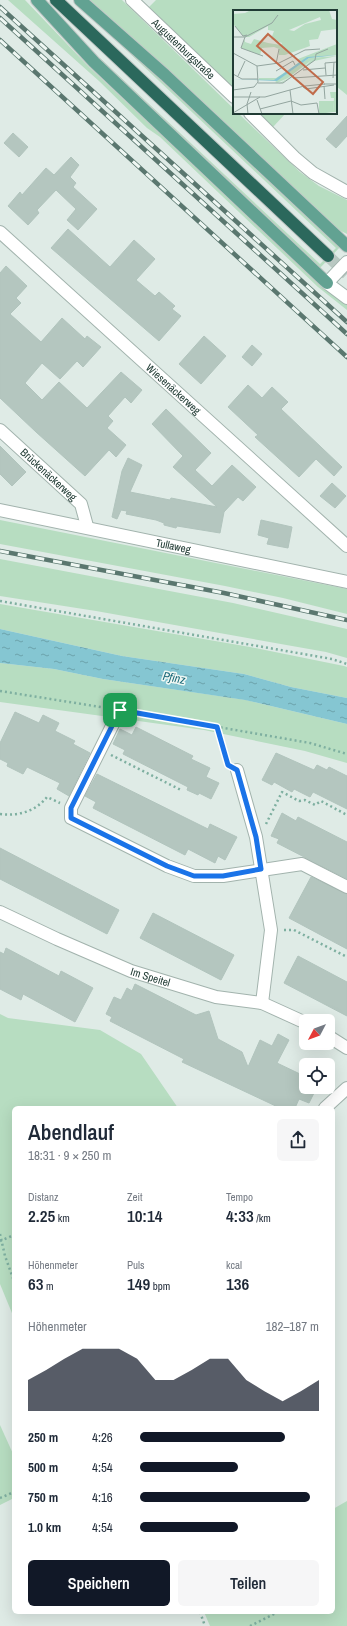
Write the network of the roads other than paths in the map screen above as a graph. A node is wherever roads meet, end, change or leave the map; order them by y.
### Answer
1 (37, 0) edge
2 (56, 0) edge
3 (80, 0) edge
4 (132, 0) edge
5 (233, 96) edge
6 (251, 114) edge
7 (347, 192) edge
8 (0, 232) edge
9 (347, 246) edge
10 (328, 256) tunnel mouth
11 (347, 262) edge
12 (327, 283) junction
13 (347, 298) edge
14 (0, 430) edge
15 (0, 510) edge
16 (87, 526) junction
17 (347, 546) edge
18 (347, 582) edge
19 (120, 710) road end
20 (237, 770) road end
21 (261, 869) junction
22 (347, 886) edge
23 (0, 912) edge
24 (262, 1003) junction
25 (299, 1021) edge
26 (335, 1040) edge
27 (347, 1048) edge
28 (347, 1088) edge
29 (327, 1106) edge

1 - 12 main road
2 - 10 highway
3 - 9 main road
4 - 5 street, Augustenburgstraße
6 - 7 street
8 - 17 street, Wiesenäckerweg
11 - 12 street
12 - 13 street
14 - 16 street, Brückenäckerweg
15 - 16 street, Tullaweg
16 - 18 street, Tullaweg
19 - 21 street
20 - 21 street
21 - 22 street
21 - 24 street
23 - 24 street, Im Speitel
24 - 25 street, Im Speitel
26 - 27 street
28 - 29 street

